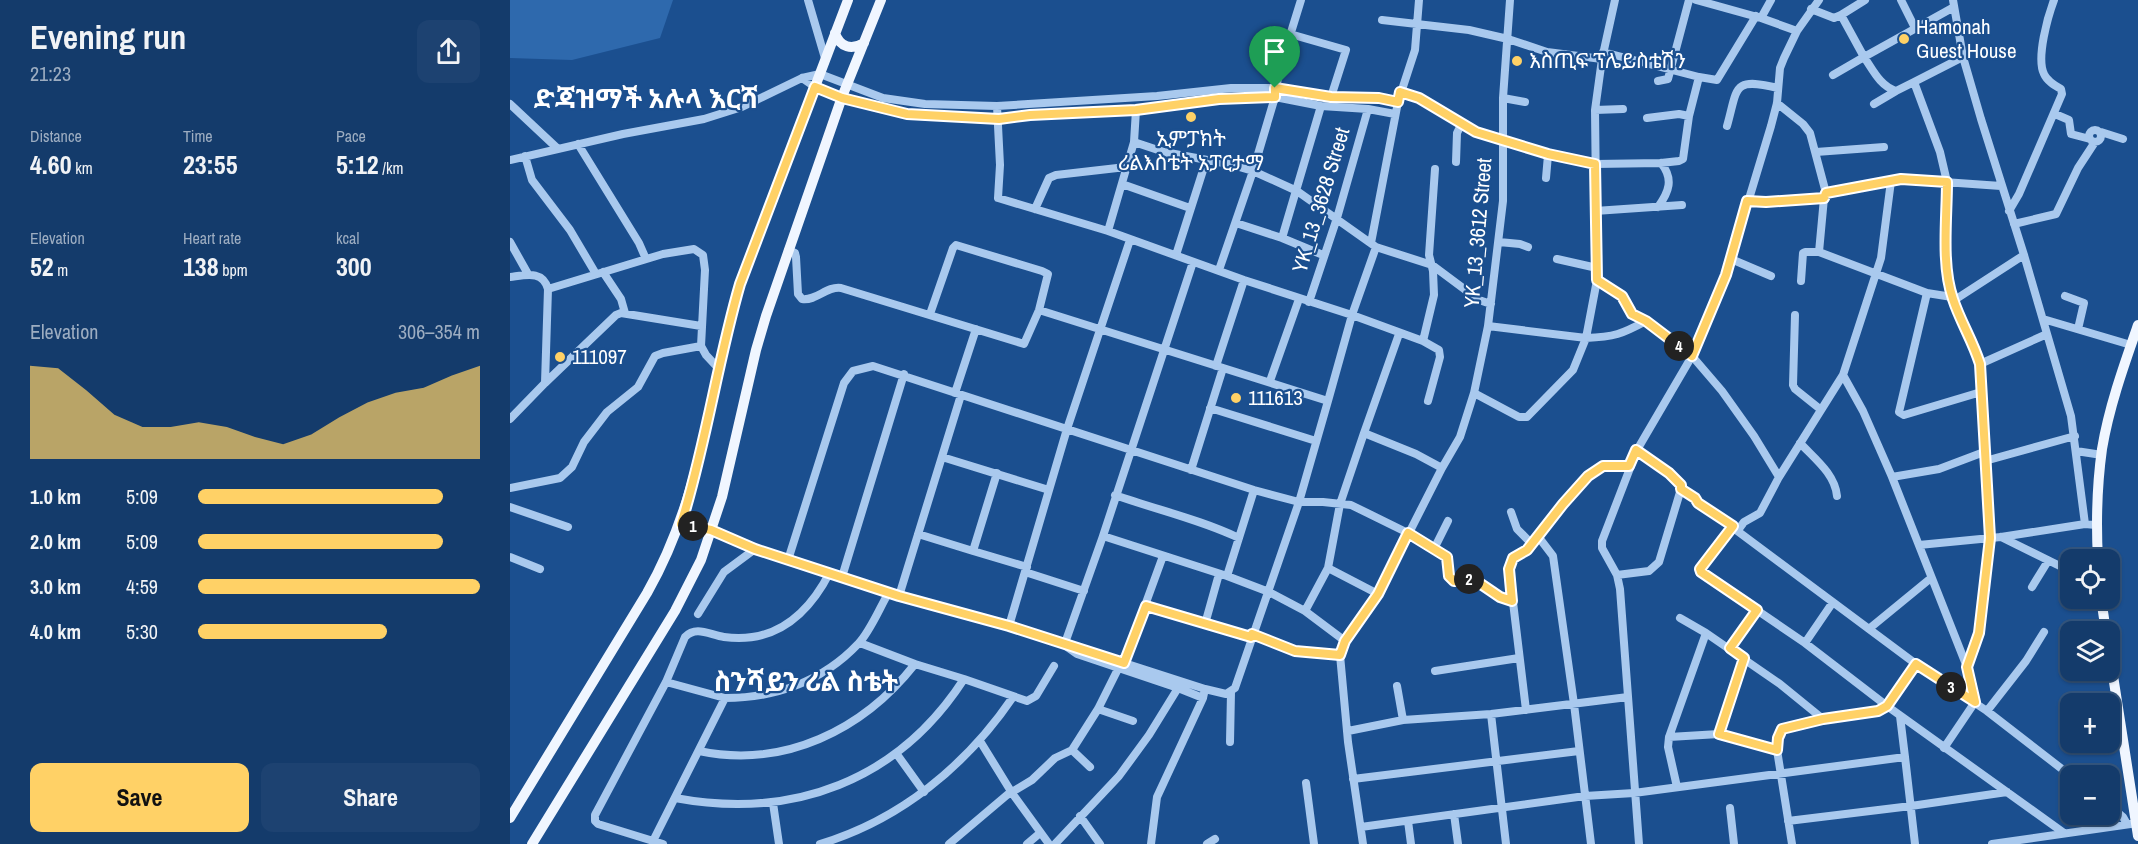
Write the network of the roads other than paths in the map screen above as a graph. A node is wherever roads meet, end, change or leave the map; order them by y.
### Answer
1 (808, 0) edge
2 (848, 0) edge
3 (881, 0) edge
4 (1301, 0) edge
5 (1419, 0) edge
6 (1510, 0) edge
7 (1615, 0) edge
8 (1689, 0) edge
9 (1696, 0) edge
10 (1771, 0) edge
11 (1818, 0) edge
12 (1865, 0) edge
13 (1901, 0) edge
14 (2054, 0) edge
15 (1953, 3) edge
16 (1811, 9) junction
17 (1841, 15) junction
18 (1763, 19) junction
19 (1382, 20) dead end
20 (1418, 25) junction
21 (1915, 28) junction
22 (1797, 31) junction
23 (835, 33) junction
24 (1290, 34) junction
25 (1508, 39) junction
26 (864, 43) junction
27 (1603, 55) junction
28 (1864, 57) junction
29 (1963, 57) junction
30 (825, 58) junction
31 (1669, 69) junction
32 (820, 74) junction
33 (1833, 75) dead end
34 (1699, 77) junction
35 (802, 78) junction
36 (1658, 81) dead end
37 (1914, 82) junction
38 (847, 84) junction
39 (815, 87) junction
40 (1778, 88) junction
41 (1896, 91) junction
42 (1275, 92) junction
43 (1400, 92) junction
44 (1331, 97) junction
45 (842, 98) junction
46 (1503, 98) junction
47 (1398, 102) junction
48 (1525, 102) dead end
49 (1777, 103) junction
50 (510, 104) edge
51 (1874, 104) dead end
52 (998, 106) junction
53 (1321, 106) junction
54 (1368, 109) junction
55 (1623, 109) dead end
56 (1136, 110) junction
57 (1595, 110) junction
58 (1395, 114) junction
59 (2055, 114) junction
60 (1689, 116) junction
61 (1647, 118) dead end
62 (999, 119) junction
63 (1461, 125) junction
64 (1727, 126) dead end
65 (2123, 139) dead end
66 (2092, 141) junction
67 (1134, 142) junction
68 (1503, 142) junction
69 (578, 144) junction
70 (1884, 147) dead end
71 (557, 148) junction
72 (1816, 152) junction
73 (1548, 154) junction
74 (525, 156) junction
75 (510, 160) edge
76 (1206, 161) junction
77 (1456, 162) dead end
78 (1595, 164) junction
79 (1661, 164) junction
80 (1126, 167) junction
81 (1435, 169) dead end
82 (1253, 171) junction
83 (1546, 178) dead end
84 (1891, 182) junction
85 (1947, 182) junction
86 (1122, 184) junction
87 (2001, 186) junction
88 (1297, 191) junction
89 (1825, 195) junction
90 (1747, 201) junction
91 (1682, 205) dead end
92 (1658, 207) junction
93 (1035, 208) junction
94 (1190, 208) junction
95 (1595, 211) junction
96 (2009, 211) junction
97 (1337, 218) junction
98 (1236, 223) junction
99 (2014, 224) junction
100 (1108, 231) junction
101 (1282, 238) junction
102 (1130, 240) junction
103 (510, 242) edge
104 (1499, 242) junction
105 (1373, 245) junction
106 (1528, 247) dead end
107 (788, 250) junction
108 (1819, 252) junction
109 (1176, 255) junction
110 (1323, 255) junction
111 (2024, 255) junction
112 (646, 259) junction
113 (1557, 259) dead end
114 (1731, 259) junction
115 (1193, 262) junction
116 (1432, 265) junction
117 (1597, 268) junction
118 (1219, 270) junction
119 (599, 273) junction
120 (1875, 273) junction
121 (528, 274) junction
122 (1771, 276) dead end
123 (510, 277) edge
124 (1244, 280) junction
125 (1597, 280) junction
126 (1801, 281) dead end
127 (548, 289) junction
128 (1927, 293) junction
129 (2065, 296) dead end
130 (1299, 299) junction
131 (1953, 299) junction
132 (1309, 302) junction
133 (1491, 304) junction
134 (1039, 310) junction
135 (625, 313) junction
136 (930, 314) junction
137 (1352, 315) junction
138 (1795, 315) dead end
139 (2043, 320) junction
140 (1646, 321) junction
141 (2138, 325) edge
142 (701, 326) junction
143 (1488, 326) junction
144 (976, 329) junction
145 (1100, 329) junction
146 (2078, 329) junction
147 (1399, 334) junction
148 (2048, 334) junction
149 (1586, 338) junction
150 (1423, 341) junction
151 (2131, 345) junction
152 (701, 346) junction
153 (1165, 349) junction
154 (1692, 356) junction
155 (1980, 364) junction
156 (1219, 367) junction
157 (720, 370) junction
158 (904, 374) junction
159 (1843, 375) junction
160 (1270, 381) junction
161 (545, 383) junction
162 (1982, 392) junction
163 (1474, 393) junction
164 (958, 394) junction
165 (1328, 400) junction
166 (1428, 401) dead end
167 (1210, 408) junction
168 (1820, 409) junction
169 (510, 419) edge
170 (1067, 429) junction
171 (1364, 433) junction
172 (2075, 436) junction
173 (1316, 441) junction
174 (1800, 443) junction
175 (1130, 450) junction
176 (1636, 450) junction
177 (2076, 451) junction
178 (2102, 455) junction
179 (942, 457) junction
180 (1984, 457) junction
181 (1629, 466) junction
182 (1442, 468) junction
183 (1191, 470) junction
184 (997, 473) junction
185 (1779, 477) junction
186 (1893, 477) junction
187 (510, 488) edge
188 (1681, 489) junction
189 (1049, 490) junction
190 (1254, 490) junction
191 (1115, 495) junction
192 (1837, 496) dead end
193 (1299, 502) junction
194 (1340, 504) junction
195 (510, 507) edge
196 (1511, 512) dead end
197 (1449, 521) dead end
198 (681, 524) junction
199 (2091, 524) junction
200 (568, 528) dead end
201 (1735, 528) junction
202 (711, 530) junction
203 (1408, 533) junction
204 (918, 534) junction
205 (1537, 535) junction
206 (1103, 536) junction
207 (2001, 537) junction
208 (1239, 538) junction
209 (1990, 538) junction
210 (1532, 544) junction
211 (1919, 545) junction
212 (755, 549) junction
213 (1434, 549) junction
214 (2096, 549) edge
215 (974, 551) junction
216 (1163, 556) junction
217 (510, 557) edge
218 (788, 560) junction
219 (2048, 561) junction
220 (2060, 566) edge
221 (1328, 568) junction
222 (540, 569) dead end
223 (1026, 569) junction
224 (830, 572) junction
225 (1223, 575) junction
226 (1617, 576) junction
227 (842, 578) junction
228 (1931, 578) junction
229 (2032, 587) dead end
230 (1084, 591) junction
231 (889, 592) junction
232 (1269, 592) junction
233 (1378, 594) junction
234 (899, 596) junction
235 (1512, 601) junction
236 (1833, 602) junction
237 (1146, 606) junction
238 (1757, 610) junction
239 (1305, 611) junction
240 (698, 614) dead end
241 (1680, 618) dead end
242 (1205, 624) junction
243 (1009, 626) junction
244 (1870, 628) junction
245 (2044, 632) dead end
246 (1706, 633) junction
247 (1252, 636) junction
248 (1345, 641) junction
249 (860, 643) junction
250 (1065, 643) junction
251 (1805, 644) junction
252 (1730, 648) junction
253 (1340, 655) junction
254 (1519, 658) junction
255 (1744, 658) junction
256 (915, 664) junction
257 (1916, 664) junction
258 (1054, 666) dead end
259 (1121, 666) junction
260 (1967, 667) junction
261 (1435, 671) dead end
262 (964, 679) junction
263 (2113, 681) edge
264 (666, 682) junction
265 (1397, 686) dead end
266 (1178, 688) junction
267 (1231, 692) junction
268 (1204, 694) junction
269 (1013, 697) junction
270 (1628, 697) junction
271 (725, 698) junction
272 (1975, 702) junction
273 (1574, 704) junction
274 (1887, 706) junction
275 (1098, 709) junction
276 (1526, 710) junction
277 (1987, 711) junction
278 (1491, 714) junction
279 (1900, 716) junction
280 (1823, 719) junction
281 (1403, 720) junction
282 (1132, 721) dead end
283 (1348, 731) junction
284 (1719, 734) junction
285 (1669, 737) junction
286 (980, 741) junction
287 (1230, 742) dead end
288 (1944, 747) junction
289 (1072, 750) junction
290 (1777, 750) junction
291 (699, 751) junction
292 (1580, 751) junction
293 (896, 753) junction
294 (1905, 757) junction
295 (1497, 761) junction
296 (1090, 767) dead end
297 (2060, 767) edge
298 (1782, 773) junction
299 (1353, 779) junction
300 (1306, 783) dead end
301 (1677, 787) junction
302 (924, 792) junction
303 (2007, 792) junction
304 (1012, 793) junction
305 (1634, 794) junction
306 (1585, 796) junction
307 (675, 798) junction
308 (773, 803) junction
309 (1911, 806) junction
310 (1502, 808) junction
311 (1730, 808) dead end
312 (1454, 814) junction
313 (2120, 814) edge
314 (1080, 816) junction
315 (510, 818) edge
316 (1408, 821) junction
317 (1788, 821) junction
318 (2134, 823) edge
319 (1361, 827) junction
320 (1040, 833) junction
321 (2064, 833) junction
322 (2138, 836) edge
323 (847, 840) edge
324 (2050, 840) edge
325 (653, 841) junction
326 (532, 844) edge
327 (663, 844) edge
328 (779, 844) edge
329 (820, 844) edge
330 (949, 844) edge
331 (1027, 844) edge
332 (1049, 844) edge
333 (1055, 844) edge
334 (1100, 844) edge
335 (1151, 844) edge
336 (1314, 844) edge
337 (1363, 844) edge
338 (1411, 844) edge
339 (1458, 844) edge
340 (1506, 844) edge
341 (1591, 844) edge
342 (1639, 844) edge
343 (1734, 844) edge
344 (1792, 844) edge
345 (1915, 844) edge
346 (1992, 844) edge

1 - 30 street
2 - 23 main road
3 - 26 main road
4 - 24 street
5 - 20 street
6 - 25 street, YK_13_3612 Street
7 - 27 street
8 - 31 street
9 - 18 street
10 - 18 street
11 - 16 street
12 - 17 street
13 - 21 street
14 - 59 street
15 - 21 street
15 - 29 street
16 - 17 street
16 - 22 street
17 - 28 street
18 - 22 street
18 - 34 street
19 - 20 street
20 - 25 street
20 - 43 street
21 - 28 street
22 - 40 street
23 - 26 main road
23 - 30 main road
24 - 42 street
24 - 44 street
25 - 27 street
25 - 46 street, YK_13_3612 Street
26 - 38 main road
27 - 31 street
27 - 57 street
28 - 33 street
28 - 41 street
29 - 37 street
29 - 87 street
30 - 32 main road
31 - 34 street
31 - 36 street
32 - 35 street
32 - 38 street
32 - 39 main road
34 - 60 street
35 - 39 street
35 - 69 street
37 - 41 street
37 - 85 street
38 - 45 main road
38 - 52 street
39 - 45 street
39 - 157 main road
40 - 49 street
40 - 64 street
41 - 51 street
42 - 44 street
42 - 52 street
42 - 53 street
42 - 56 street
42 - 82 street
43 - 47 street
43 - 63 street
44 - 47 street
45 - 62 street
45 - 107 main road
46 - 48 street
46 - 68 street, YK_13_3612 Street
47 - 58 street
49 - 72 street
49 - 90 street
50 - 71 street
52 - 62 street
53 - 54 street
53 - 88 street
54 - 58 street
54 - 97 street, YK_13_3628 Street
55 - 57 street
56 - 62 street
56 - 67 street
57 - 78 street
58 - 105 street
59 - 66 street
59 - 96 street
60 - 61 street
60 - 79 street
62 - 93 street
63 - 68 street
63 - 77 street
65 - 66 street
66 - 99 street
67 - 76 street
67 - 80 street
68 - 73 street
68 - 104 street, YK_13_3612 Street
69 - 71 street
69 - 112 street
70 - 72 street
71 - 74 street
72 - 89 street
73 - 78 street
73 - 83 street
74 - 75 street
74 - 119 street
76 - 82 street
76 - 94 street
78 - 79 street
78 - 95 street
79 - 92 street
80 - 86 street
80 - 93 street
81 - 116 street
82 - 88 street
82 - 98 street
84 - 85 street
84 - 89 street
84 - 120 street
85 - 87 street
85 - 131 street
86 - 94 street
86 - 100 street
87 - 96 street
88 - 97 street
88 - 101 street
89 - 90 street
89 - 108 street
90 - 114 street
91 - 92 street
92 - 95 street
93 - 100 street
94 - 109 street
95 - 117 street
96 - 99 street
97 - 105 street
97 - 110 street, YK_13_3628 Street
98 - 101 street
98 - 118 street
99 - 111 street
100 - 102 street
101 - 110 street
102 - 109 street
102 - 145 street
103 - 121 street
104 - 106 street
104 - 133 street, YK_13_3612 Street
105 - 116 street
105 - 137 street
107 - 136 street
107 - 202 main road
108 - 120 street
108 - 126 street
109 - 115 street
110 - 132 street, YK_13_3628 Street
111 - 131 street
111 - 139 street
112 - 119 street
112 - 142 street
113 - 117 street
114 - 122 street
114 - 154 street
115 - 118 street
115 - 153 street
116 - 133 street
116 - 150 street
117 - 125 street
118 - 124 street
119 - 127 street
119 - 135 street
120 - 128 street
120 - 159 street
121 - 123 street
121 - 127 street
124 - 130 street
124 - 156 street
125 - 140 street
125 - 149 street
127 - 161 street
128 - 131 street
128 - 162 street
129 - 146 street
130 - 132 street
130 - 160 street
131 - 155 street
132 - 137 street
133 - 143 street, YK_13_3612 Street
134 - 136 street
134 - 144 street
134 - 145 street
135 - 142 street
135 - 161 street
136 - 144 street
137 - 147 street
137 - 165 street
138 - 168 street
139 - 146 street
139 - 148 street
140 - 149 street
140 - 154 street
141 - 151 main road
142 - 152 street
143 - 149 street
143 - 163 street, YK_13_3612 Street
144 - 164 street
145 - 153 street
145 - 170 street
146 - 151 street
147 - 150 street
147 - 171 street
148 - 155 street
148 - 172 street
149 - 163 street
150 - 166 street
151 - 178 main road
152 - 157 street
152 - 187 street
153 - 156 street
153 - 175 street
154 - 176 street
154 - 185 street
155 - 162 street
156 - 160 street
156 - 167 street
157 - 198 main road
158 - 164 street
158 - 218 street
158 - 227 street
159 - 168 street
159 - 186 street
160 - 165 street
161 - 169 street
162 - 180 street
163 - 182 street, YK_13_3612 Street
164 - 170 street
164 - 179 street
165 - 173 street
167 - 173 street
167 - 183 street
168 - 174 street
170 - 175 street
170 - 189 street
171 - 182 street
171 - 194 street
172 - 177 street
172 - 180 street
173 - 193 street
174 - 185 street
174 - 192 street
175 - 183 street
175 - 191 street
176 - 181 street
176 - 188 street
177 - 178 street
177 - 199 street
178 - 199 main road
179 - 184 street
179 - 204 street
180 - 186 street
180 - 209 street
181 - 205 street
181 - 226 street
182 - 203 street, YK_13_3612 Street
183 - 190 street
184 - 189 street
184 - 215 street
185 - 201 street
186 - 211 street
188 - 201 street
188 - 226 street
189 - 223 street
190 - 193 street
190 - 208 street
191 - 206 street
191 - 208 street
193 - 194 street
193 - 232 street
194 - 203 street
194 - 221 street
195 - 200 street
196 - 210 street
197 - 213 street
198 - 202 street
198 - 315 main road
199 - 207 street
199 - 214 main road
201 - 236 street
201 - 238 street
202 - 212 street
202 - 326 main road
203 - 213 street
203 - 233 street, YK_13_3612 Street
204 - 215 street
204 - 234 street
205 - 210 street
205 - 273 street
206 - 216 street
206 - 230 street
207 - 209 street
207 - 219 street
208 - 225 street
209 - 211 street
209 - 260 street
210 - 235 street
211 - 228 street
212 - 218 street
212 - 240 street
213 - 235 street
215 - 223 street
216 - 225 street
216 - 237 street
217 - 222 street
218 - 224 street
219 - 220 street
219 - 229 street
221 - 233 street
221 - 239 street
223 - 230 street
223 - 243 street
224 - 227 street
224 - 264 street
225 - 232 street
225 - 242 street
226 - 270 street
227 - 231 street
228 - 244 street
228 - 260 street
230 - 250 street
231 - 234 street
231 - 249 street
232 - 239 street
232 - 247 street
233 - 248 street, YK_13_3612 Street
234 - 243 street
235 - 254 street
236 - 244 street
236 - 251 street
237 - 242 street
237 - 259 street
238 - 251 street
238 - 252 street
239 - 248 street
241 - 246 street
242 - 247 street
243 - 250 street
244 - 257 street
245 - 277 street
246 - 252 street
246 - 285 street
247 - 253 street
247 - 267 street
248 - 253 street, YK_13_3612 Street
249 - 256 street
249 - 271 street
250 - 259 street
251 - 274 street
252 - 255 street
253 - 283 street
254 - 261 street
254 - 276 street
255 - 280 street
255 - 284 street
256 - 262 street
256 - 291 street
257 - 272 street
257 - 274 street
258 - 269 street
259 - 266 street
259 - 268 street
259 - 275 street
260 - 272 street
262 - 269 street
262 - 293 street
263 - 318 main road
264 - 271 street
264 - 325 street
265 - 281 street
266 - 268 street
266 - 314 street
267 - 268 street
267 - 287 street
268 - 335 street
269 - 286 street
270 - 273 street
270 - 305 street
271 - 291 street
272 - 277 street
272 - 288 street
273 - 276 street
273 - 292 street
274 - 279 street
274 - 280 street
275 - 282 street
275 - 289 street
276 - 278 street
277 - 297 street
278 - 281 street
278 - 295 street
279 - 288 street
279 - 294 street
280 - 290 street
281 - 283 street
283 - 299 street
284 - 285 street
284 - 290 street
285 - 301 street
286 - 302 street
286 - 304 street
288 - 303 street
289 - 296 street
289 - 304 street
290 - 298 street
291 - 307 street
292 - 295 street
292 - 306 street
293 - 302 street
293 - 308 street
294 - 298 street
294 - 309 street
295 - 299 street
295 - 310 street
298 - 301 street
298 - 317 street
299 - 319 street
300 - 336 street
301 - 305 street
302 - 323 street
303 - 309 street
303 - 321 street
304 - 320 street
304 - 330 street
305 - 306 street
305 - 342 street
306 - 310 street
306 - 341 street
307 - 308 street
307 - 325 street
308 - 328 street
309 - 317 street
309 - 345 street
310 - 312 street
310 - 340 street
311 - 343 street
312 - 316 street
312 - 339 street
313 - 318 street
314 - 333 street
314 - 334 street
316 - 319 street
316 - 338 street
317 - 344 street
318 - 321 street
318 - 322 main road
319 - 337 street
320 - 331 street
320 - 332 street
321 - 324 street
323 - 329 street
324 - 346 street
325 - 327 street

